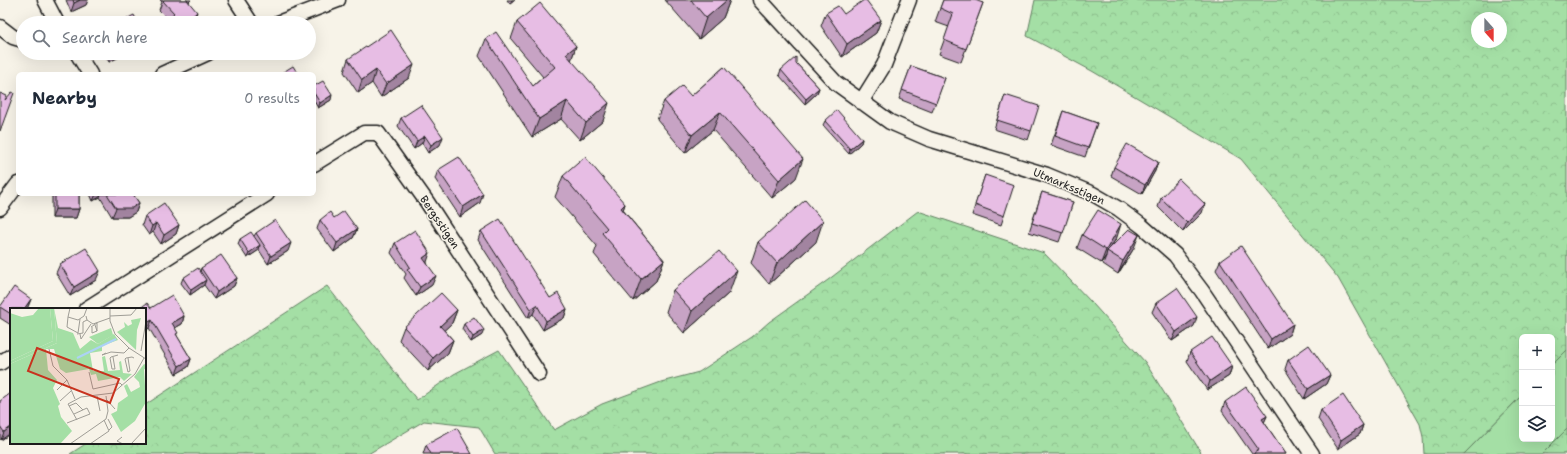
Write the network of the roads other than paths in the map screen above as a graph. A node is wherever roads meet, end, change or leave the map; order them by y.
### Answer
1 (45, 0) edge
2 (236, 0) edge
3 (338, 0) edge
4 (760, 0) edge
5 (909, 0) edge
6 (53, 16) edge
7 (246, 16) edge
8 (296, 16) edge
9 (0, 27) edge
10 (16, 39) edge
11 (81, 60) edge
12 (193, 60) edge
13 (89, 72) edge
14 (166, 72) edge
15 (861, 102) junction
16 (316, 163) edge
17 (16, 187) edge
18 (264, 196) edge
19 (0, 208) edge
20 (88, 308) edge
21 (10, 357) edge
22 (0, 363) edge
23 (539, 374) dead end
24 (1312, 454) edge

1 - 6 street
2 - 7 street
3 - 8 street
4 - 15 street, Utmarksstigen
5 - 15 street
9 - 10 street
11 - 13 street
12 - 14 street
15 - 24 street, Utmarksstigen
16 - 23 street, Bergsstigen
17 - 19 street
18 - 20 street
21 - 22 street

